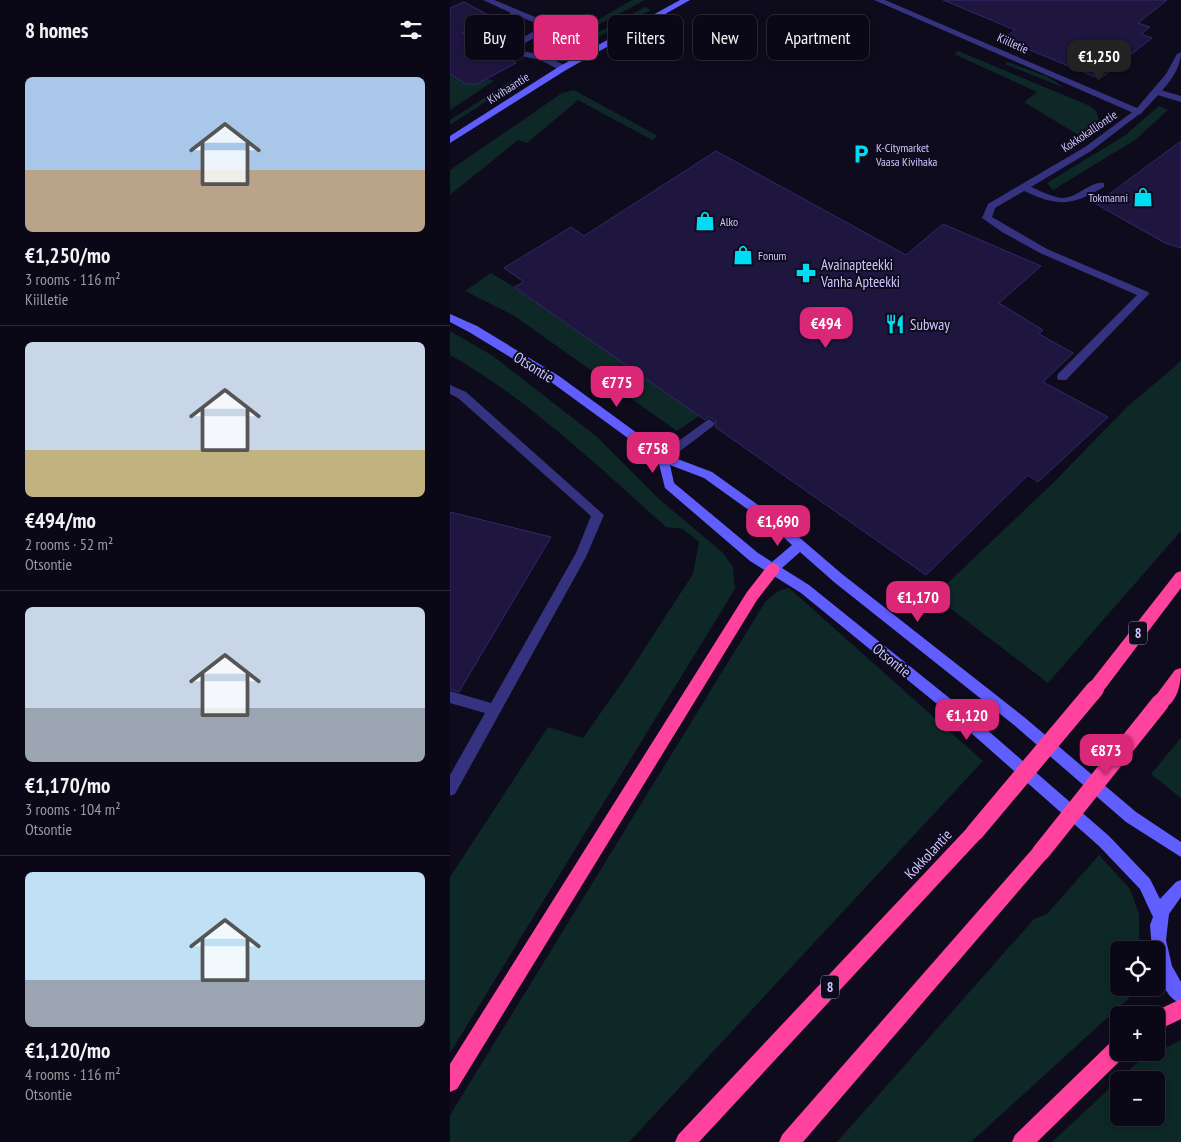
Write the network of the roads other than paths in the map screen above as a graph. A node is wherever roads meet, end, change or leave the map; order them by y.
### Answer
1 (487, 0) edge
2 (686, 0) edge
3 (884, 1) edge
4 (517, 14) edge
5 (524, 17) edge
6 (524, 40) edge
7 (524, 54) edge
8 (1181, 54) edge
9 (564, 68) junction
10 (1157, 92) junction
11 (1181, 99) edge
12 (1138, 112) junction
13 (450, 140) edge
14 (1101, 185) dead end
15 (1024, 187) junction
16 (450, 318) edge
17 (1062, 377) dead end
18 (450, 389) edge
19 (709, 423) dead end
20 (663, 458) junction
21 (800, 545) junction
22 (773, 569) junction
23 (1181, 577) edge
24 (1181, 675) edge
25 (450, 697) edge
26 (495, 710) junction
27 (450, 789) edge
28 (1181, 850) edge
29 (1181, 887) edge
30 (1160, 915) junction
31 (1181, 996) edge
32 (1181, 1009) edge
33 (1165, 1017) edge
34 (1110, 1057) edge
35 (450, 1082) edge
36 (685, 1142) edge
37 (789, 1142) edge
38 (1022, 1142) edge

1 - 4 street
2 - 9 main road, Kivihaantie
3 - 12 street, Kiilletie
5 - 6 street
7 - 9 street
8 - 10 street, Kokkokalliontie
9 - 13 main road, Kivihaantie
10 - 11 street
10 - 12 street, Kokkokalliontie
12 - 15 street, Kokkokalliontie
14 - 15 street
15 - 17 street, Kokkokalliontie
16 - 20 main road, Otsontie
18 - 26 street
19 - 20 street
20 - 21 main road, Otsontie
20 - 22 main road, Otsontie
21 - 22 main road
21 - 28 main road, Otsontie
22 - 30 main road, Otsontie
22 - 35 highway
23 - 36 highway, Kokkolantie / 8, bridge
24 - 37 highway, bridge
25 - 26 street
26 - 27 street
29 - 30 main road
30 - 31 main road
32 - 33 highway
34 - 38 highway

